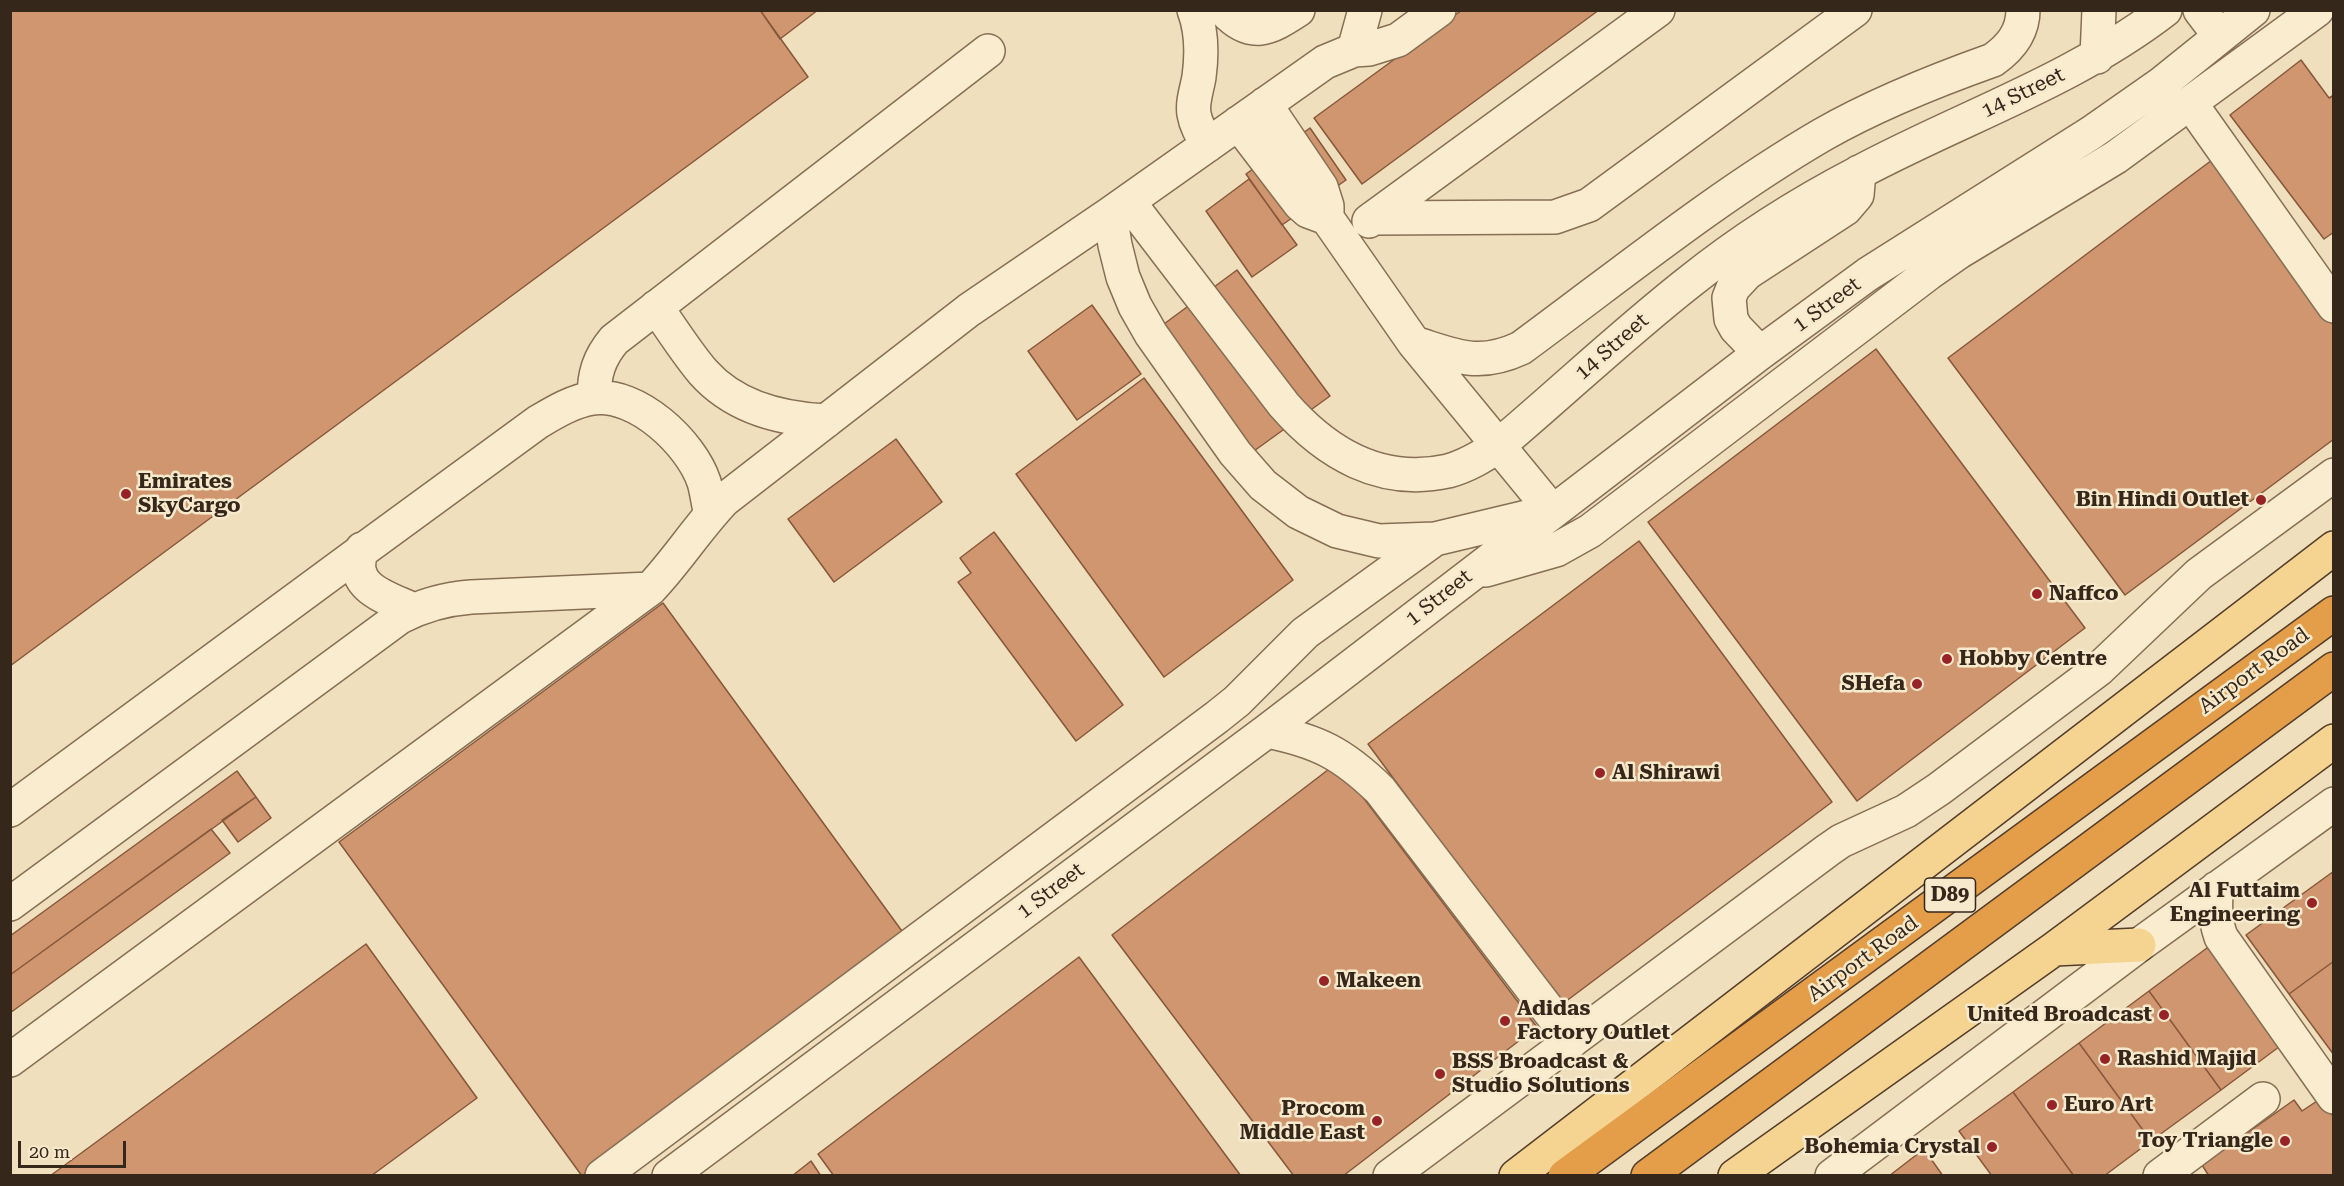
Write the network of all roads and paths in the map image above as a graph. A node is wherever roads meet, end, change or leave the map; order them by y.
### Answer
1 (1194, 10) edge
2 (1224, 10) edge
3 (1298, 10) edge
4 (1365, 10) edge
5 (1439, 10) edge
6 (1658, 10) edge
7 (1855, 10) edge
8 (2023, 10) edge
9 (2099, 10) edge
10 (2165, 10) edge
11 (2253, 10) edge
12 (2317, 10) edge
13 (2210, 23) edge
14 (1354, 50) junction
15 (988, 51) dead end
16 (2097, 57) junction
17 (1265, 104) junction
18 (2191, 104) junction
19 (1238, 123) junction
20 (1208, 145) junction
21 (1859, 172) junction
22 (1119, 207) junction
23 (1373, 218) junction
24 (1335, 229) junction
25 (2334, 306) edge
26 (656, 308) junction
27 (1414, 343) junction
28 (1760, 353) junction
29 (594, 398) junction
30 (826, 421) junction
31 (1498, 447) junction
32 (2334, 475) edge
33 (1552, 511) junction
34 (711, 514) junction
35 (1435, 539) junction
36 (2334, 548) edge
37 (362, 549) junction
38 (1470, 575) junction
39 (650, 589) junction
40 (414, 610) junction
41 (2334, 613) edge
42 (2334, 669) edge
43 (1267, 730) junction
44 (2334, 741) edge
45 (2334, 804) edge
46 (10, 810) edge
47 (1074, 824) junction
48 (1098, 856) junction
49 (2217, 888) junction
50 (10, 904) edge
51 (2139, 945) junction
52 (2054, 949) junction
53 (1572, 1041) junction
54 (10, 1060) edge
55 (2334, 1097) edge
56 (2263, 1099) dead end
57 (602, 1176) edge
58 (669, 1176) edge
59 (1390, 1176) edge
60 (1516, 1176) edge
61 (1565, 1176) edge
62 (1648, 1176) edge
63 (1735, 1176) edge
64 (1832, 1176) edge
65 (2160, 1176) edge

1 - 20 street
2 - 3 street
4 - 14 street
5 - 14 street
6 - 23 street
7 - 23 street
8 - 27 street
9 - 16 street
10 - 16 street, 14 Street
11 - 13 street
12 - 18 street
13 - 28 street, 1 Street
14 - 17 street
15 - 26 street
16 - 21 street, 14 Street
17 - 19 street
17 - 24 street
18 - 25 street
18 - 38 street
19 - 20 street
19 - 24 street
20 - 22 street
21 - 28 street
21 - 31 street, 14 Street
22 - 30 street
22 - 31 street, 14 Street
22 - 35 street
23 - 24 street
24 - 27 street
26 - 29 street
26 - 30 street
27 - 31 street
28 - 33 street, 1 Street
29 - 34 street
29 - 37 street
30 - 34 street
31 - 33 street
32 - 53 street
33 - 35 street
33 - 38 street, 1 Street
34 - 39 street
35 - 47 street
36 - 60 main road
37 - 40 street
37 - 46 street
38 - 43 street, 1 Street
39 - 40 street
39 - 54 street
40 - 50 street
41 - 61 highway, Airport Road / D89
42 - 62 highway, D89
43 - 48 street, 1 Street
43 - 53 street
44 - 52 main road
45 - 49 street
47 - 48 street
47 - 57 street
48 - 58 street, 1 Street
49 - 51 street
49 - 55 street
51 - 52 main road
51 - 64 street
52 - 63 main road
53 - 59 street
56 - 65 street

